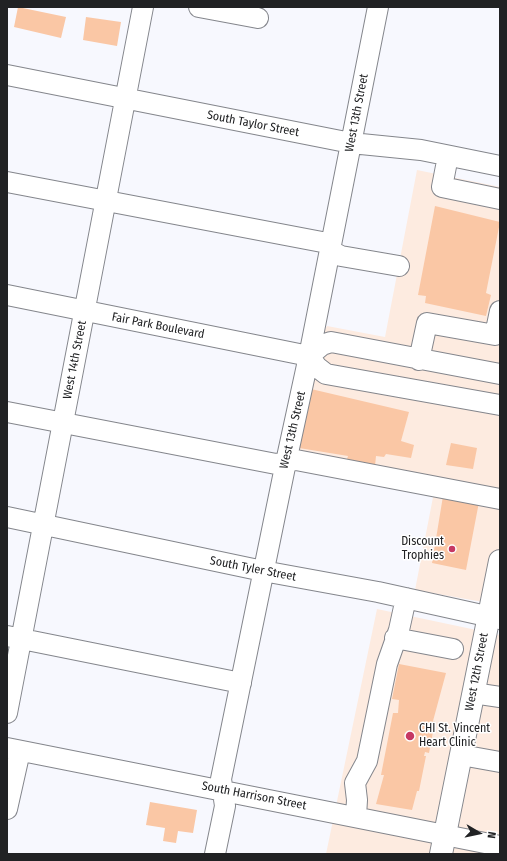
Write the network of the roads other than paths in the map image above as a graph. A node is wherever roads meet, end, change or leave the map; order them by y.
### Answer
1 (143, 7) edge
2 (199, 7) edge
3 (378, 7) edge
4 (258, 18) dead end
5 (7, 75) edge
6 (125, 98) junction
7 (351, 143) junction
8 (448, 156) junction
9 (500, 166) edge
10 (7, 182) edge
11 (500, 199) edge
12 (105, 202) junction
13 (331, 247) junction
14 (399, 266) dead end
15 (7, 295) edge
16 (84, 311) junction
17 (500, 311) edge
18 (309, 356) junction
19 (419, 360) junction
20 (500, 374) edge
21 (500, 405) edge
22 (7, 412) edge
23 (62, 423) junction
24 (286, 462) junction
25 (500, 499) edge
26 (7, 518) edge
27 (43, 524) junction
28 (500, 561) edge
29 (263, 571) junction
30 (497, 590) edge
31 (406, 598) junction
32 (494, 618) edge
33 (14, 637) edge
34 (395, 638) junction
35 (453, 649) dead end
36 (241, 683) junction
37 (473, 693) junction
38 (500, 697) edge
39 (7, 713) edge
40 (14, 750) edge
41 (461, 755) junction
42 (500, 762) edge
43 (223, 790) junction
44 (7, 809) edge
45 (356, 816) junction
46 (443, 845) edge
47 (500, 846) edge
48 (216, 854) edge

1 - 6 street, West 14th Street
2 - 4 street
3 - 7 street, West 13th Street
5 - 6 street, South Taylor Street
6 - 7 street, South Taylor Street
6 - 12 street, West 14th Street
7 - 8 street, South Taylor Street
7 - 13 street, West 13th Street
8 - 9 street, South Taylor Street
8 - 11 street
10 - 12 street
12 - 13 street
12 - 16 street, West 14th Street
13 - 14 street
13 - 18 street, West 13th Street
15 - 16 street, Fair Park Boulevard
16 - 18 street, Fair Park Boulevard
16 - 23 street, West 14th Street
17 - 19 street
18 - 19 street
18 - 21 street
18 - 24 street, West 13th Street
19 - 20 street
22 - 23 street
23 - 24 street
23 - 27 street, West 14th Street
24 - 25 street
24 - 29 street, West 13th Street
26 - 27 street, South Tyler Street
27 - 29 street, South Tyler Street
27 - 33 street, West 14th Street
28 - 30 main road, West 12th Street
29 - 31 street, South Tyler Street
29 - 36 street, West 13th Street
30 - 32 main road, West 12th Street
31 - 32 street, South Tyler Street
31 - 34 street
32 - 37 main road, West 12th Street
33 - 36 street
33 - 39 street, West 14th Street
34 - 35 street
34 - 45 street
36 - 43 street, West 13th Street
37 - 38 street
37 - 41 main road, West 12th Street
40 - 43 street, South Harrison Street
40 - 44 street
41 - 42 street
41 - 46 main road, West 12th Street
43 - 45 street, South Harrison Street
43 - 48 street, West 13th Street
45 - 46 street, South Harrison Street
46 - 47 street, South Harrison Street

